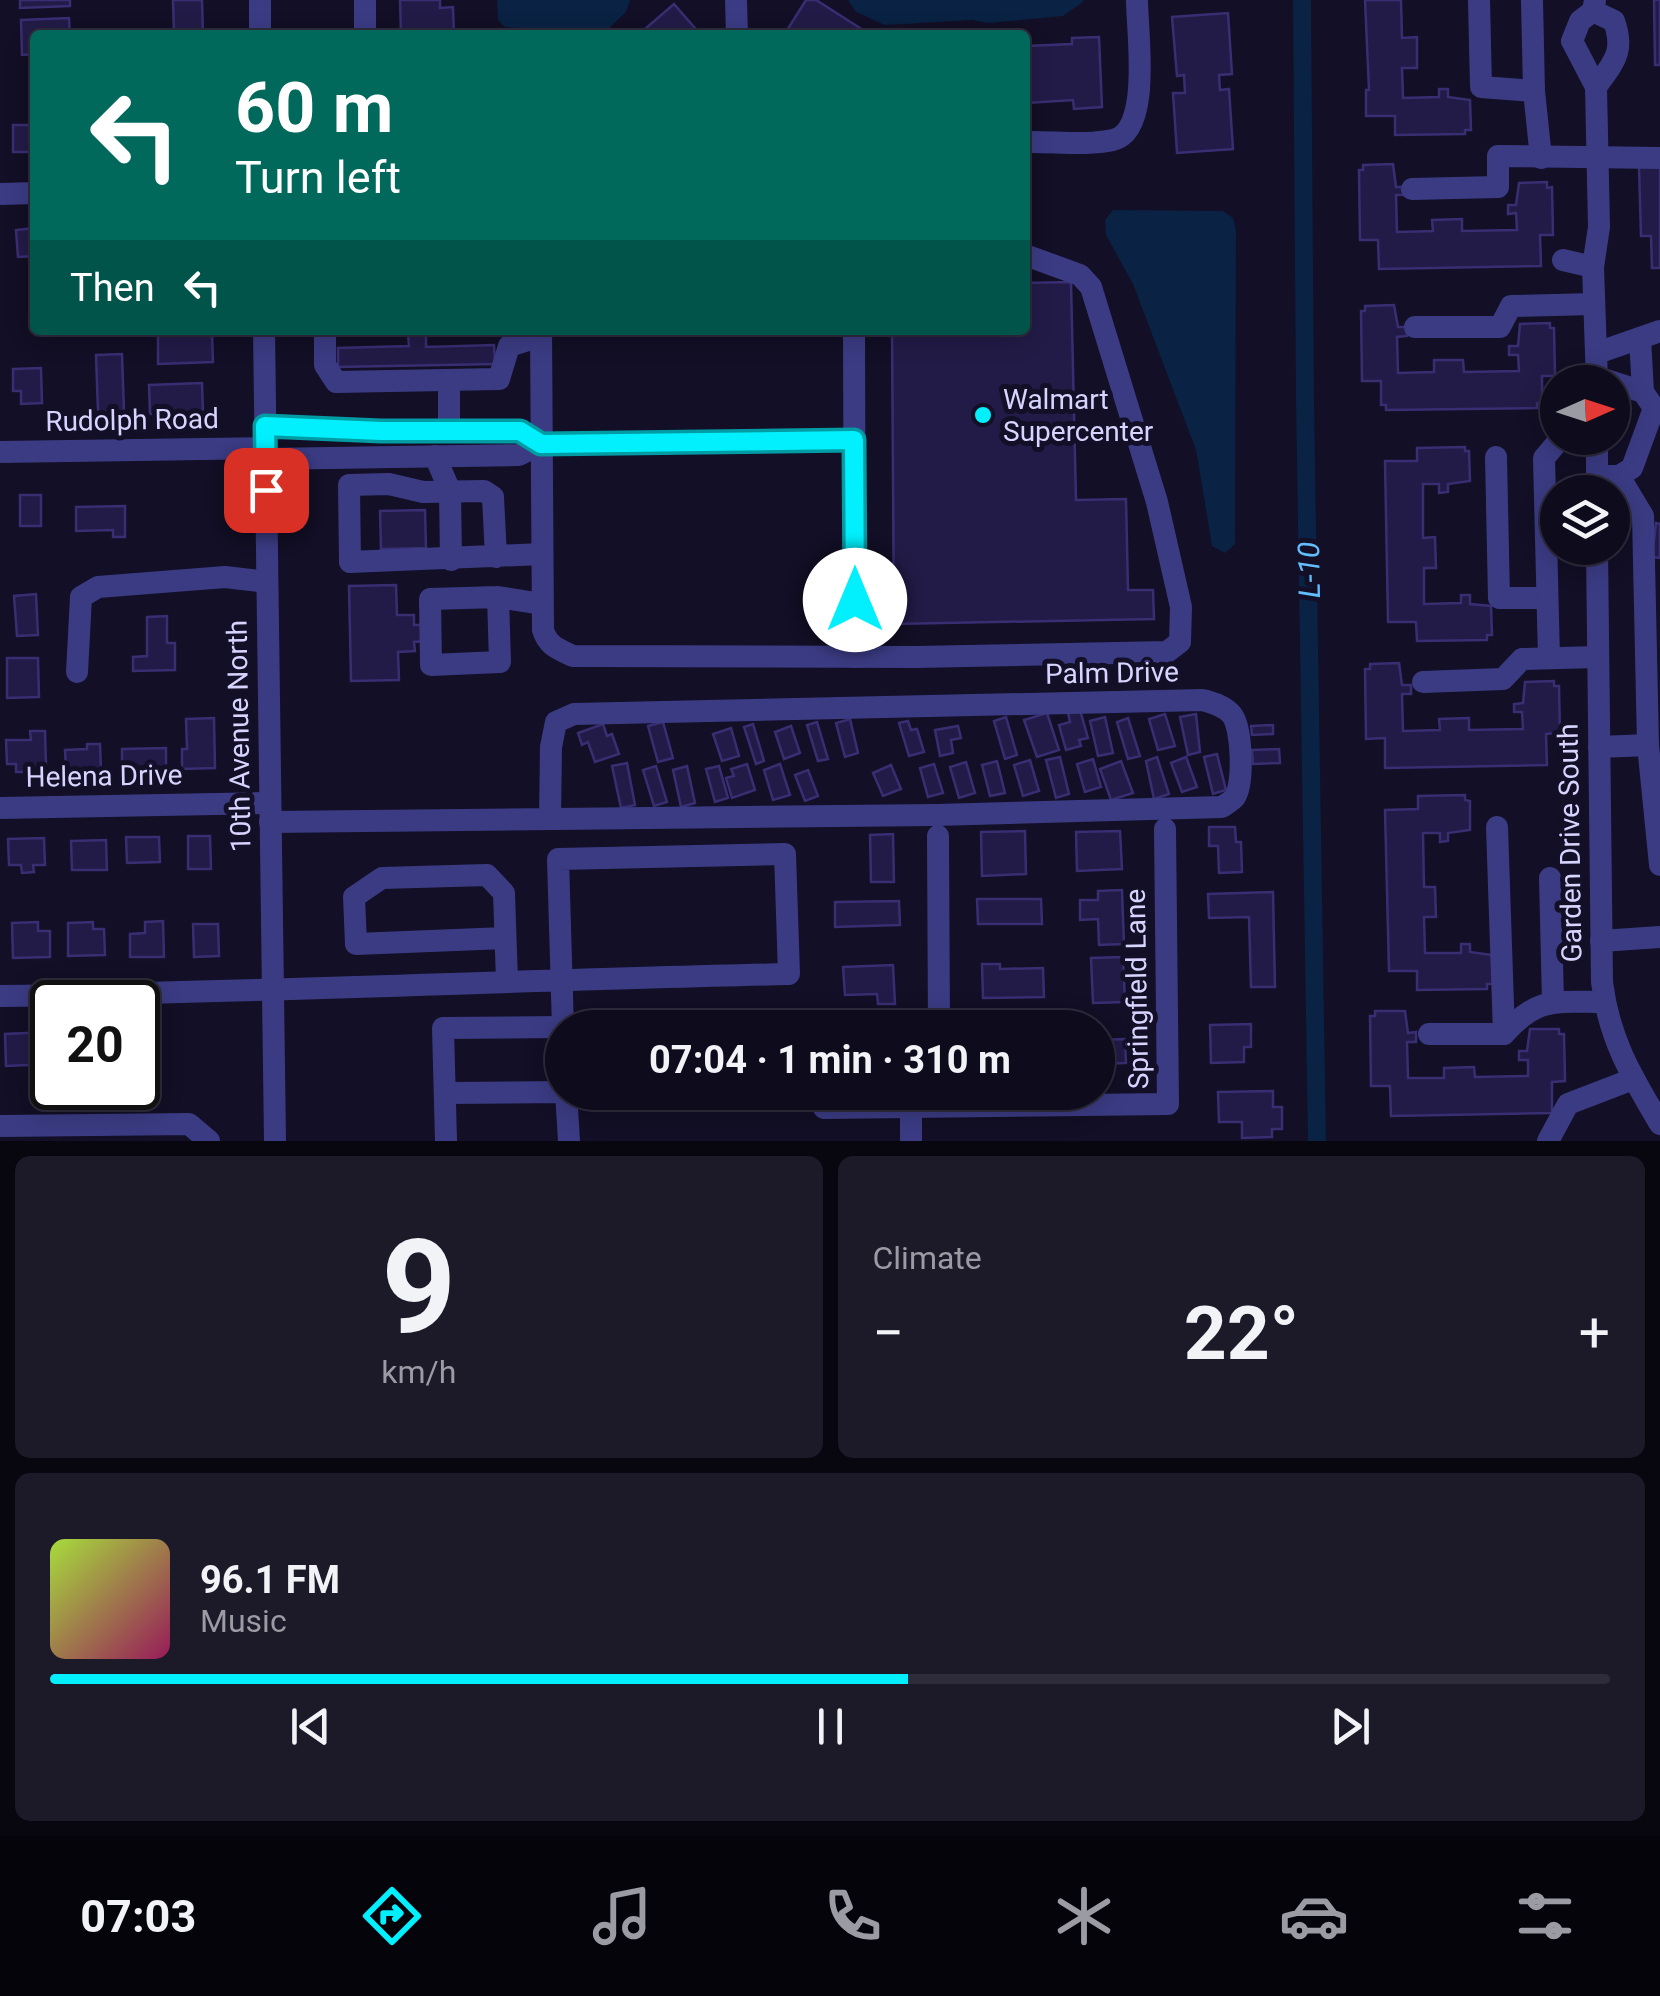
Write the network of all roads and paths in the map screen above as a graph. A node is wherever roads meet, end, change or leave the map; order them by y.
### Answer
1 (260, 0) edge
2 (364, 0) edge
3 (736, 0) edge
4 (1137, 0) edge
5 (1479, 0) edge
6 (1532, 0) edge
7 (1594, 6) edge
8 (260, 30) edge
9 (365, 30) edge
10 (737, 30) edge
11 (1596, 87) junction
12 (1534, 91) junction
13 (1030, 142) edge
14 (1541, 158) junction
15 (1660, 158) edge
16 (1600, 160) junction
17 (1412, 190) dead end
18 (30, 193) edge
19 (0, 194) edge
20 (1030, 258) edge
21 (1563, 260) dead end
22 (1593, 267) junction
23 (1594, 304) junction
24 (1415, 327) dead end
25 (1650, 334) edge
26 (264, 335) edge
27 (325, 335) edge
28 (541, 335) edge
29 (854, 335) edge
30 (505, 338) edge
31 (1593, 365) edge
32 (1606, 365) edge
33 (449, 382) junction
34 (1630, 387) edge
35 (1643, 392) junction
36 (449, 431) junction
37 (854, 440) junction
38 (265, 444) junction
39 (541, 444) junction
40 (0, 452) edge
41 (1547, 455) edge
42 (435, 456) junction
43 (1496, 457) dead end
44 (1617, 475) edge
45 (450, 492) junction
46 (1630, 504) edge
47 (542, 554) junction
48 (496, 557) junction
49 (451, 560) junction
50 (1597, 565) edge
51 (267, 582) junction
52 (498, 597) dead end
53 (1548, 598) junction
54 (542, 604) junction
55 (1597, 656) junction
56 (856, 657) junction
57 (1549, 658) junction
58 (77, 672) dead end
59 (1423, 682) dead end
60 (1648, 745) junction
61 (1598, 747) junction
62 (0, 808) edge
63 (270, 813) junction
64 (550, 819) junction
65 (1497, 827) dead end
66 (1165, 829) dead end
67 (938, 836) dead end
68 (1660, 864) edge
69 (1550, 878) dead end
70 (1660, 936) edge
71 (505, 938) junction
72 (410, 942) junction
73 (1601, 942) junction
74 (560, 979) junction
75 (507, 981) junction
76 (411, 984) junction
77 (273, 990) junction
78 (0, 996) edge
79 (1553, 1002) junction
80 (1604, 1002) junction
81 (562, 1010) edge
82 (939, 1010) edge
83 (545, 1027) edge
84 (1429, 1034) dead end
85 (1504, 1034) junction
86 (1634, 1079) junction
87 (445, 1093) junction
88 (1115, 1103) edge
89 (910, 1110) edge
90 (1660, 1124) edge
91 (0, 1126) edge
92 (209, 1141) edge
93 (275, 1141) edge
94 (446, 1141) edge
95 (569, 1141) edge
96 (911, 1141) edge
97 (1548, 1141) edge

1 - 8 street
2 - 9 street
3 - 10 street
4 - 13 street
5 - 12 street
6 - 12 street
7 - 11 street
7 - 11 street
11 - 16 street
12 - 14 street
14 - 16 street
14 - 17 street
15 - 16 street
16 - 22 street
18 - 19 street
20 - 56 street
21 - 22 street
22 - 23 street
23 - 24 street
23 - 31 street
25 - 32 street
25 - 35 street
26 - 38 street, 10th Avenue North
27 - 33 street
28 - 39 street
29 - 37 street
30 - 33 street
33 - 36 street
34 - 35 street
35 - 44 street
36 - 38 street
36 - 39 street
37 - 39 street
37 - 56 street
38 - 40 street, Rudolph Road
38 - 42 street
38 - 51 street, 10th Avenue North
39 - 42 street
39 - 47 street
41 - 53 street
42 - 45 street
43 - 53 street
45 - 48 street
45 - 49 street
45 - 49 street
46 - 60 street
47 - 48 street
47 - 54 street
48 - 49 street
50 - 55 street, Garden Drive South
51 - 58 street
51 - 63 street, 10th Avenue North
52 - 54 street
53 - 57 street
54 - 56 street
55 - 57 street
55 - 61 street, Garden Drive South
57 - 59 street
60 - 61 street
60 - 68 street
61 - 73 street, Garden Drive South
62 - 63 street, Helena Drive
63 - 64 street, Palm Drive
63 - 77 street, 10th Avenue North
64 - 64 street, Palm Drive
65 - 85 street
66 - 88 street, Springfield Lane
67 - 82 street
69 - 79 street
70 - 73 street
71 - 72 street
71 - 72 street
71 - 75 street
72 - 76 street
73 - 80 street, Garden Drive South
74 - 74 street
74 - 75 street
74 - 81 street
75 - 76 street
76 - 77 street
77 - 78 street
77 - 93 street, 10th Avenue North
79 - 80 street
79 - 85 street
80 - 86 street, Garden Drive South
83 - 87 street
84 - 85 street
86 - 90 street, Garden Drive South
86 - 97 street
87 - 94 street
87 - 95 street
89 - 96 street
91 - 92 street

